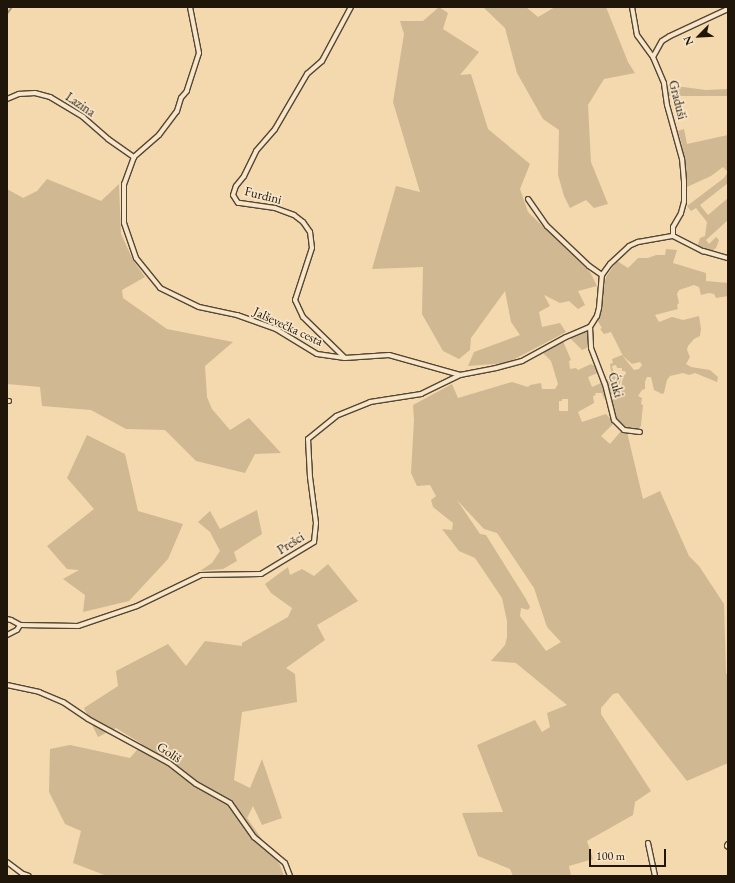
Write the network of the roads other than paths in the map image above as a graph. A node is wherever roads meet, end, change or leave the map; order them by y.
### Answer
1 (190, 7) edge
2 (351, 7) edge
3 (632, 7) edge
4 (728, 9) edge
5 (653, 57) junction
6 (7, 99) edge
7 (134, 157) junction
8 (528, 199) dead end
9 (673, 236) junction
10 (728, 258) edge
11 (602, 275) junction
12 (590, 327) junction
13 (345, 358) junction
14 (460, 375) junction
15 (640, 432) dead end
16 (7, 619) edge
17 (20, 625) junction
18 (7, 635) edge
19 (7, 685) edge
20 (648, 843) dead end
21 (728, 844) edge
22 (728, 847) edge
23 (7, 862) edge
24 (29, 876) edge
25 (290, 876) edge
26 (655, 876) edge

1 - 7 street, Jalševečka cesta
2 - 13 street, Furdini
3 - 5 street, Graduši
4 - 5 street
5 - 9 street, Graduši
6 - 7 street, Lazina
7 - 13 street, Jalševečka cesta
8 - 11 street
9 - 10 street
9 - 11 street
11 - 12 street
12 - 14 street, Jalševečka cesta
12 - 15 street, Ćuki
13 - 14 street, Jalševečka cesta
14 - 17 street, Prešci
16 - 17 street, Prešci
17 - 18 street
19 - 25 street, Goliš
20 - 26 street
21 - 22 street
23 - 24 street

